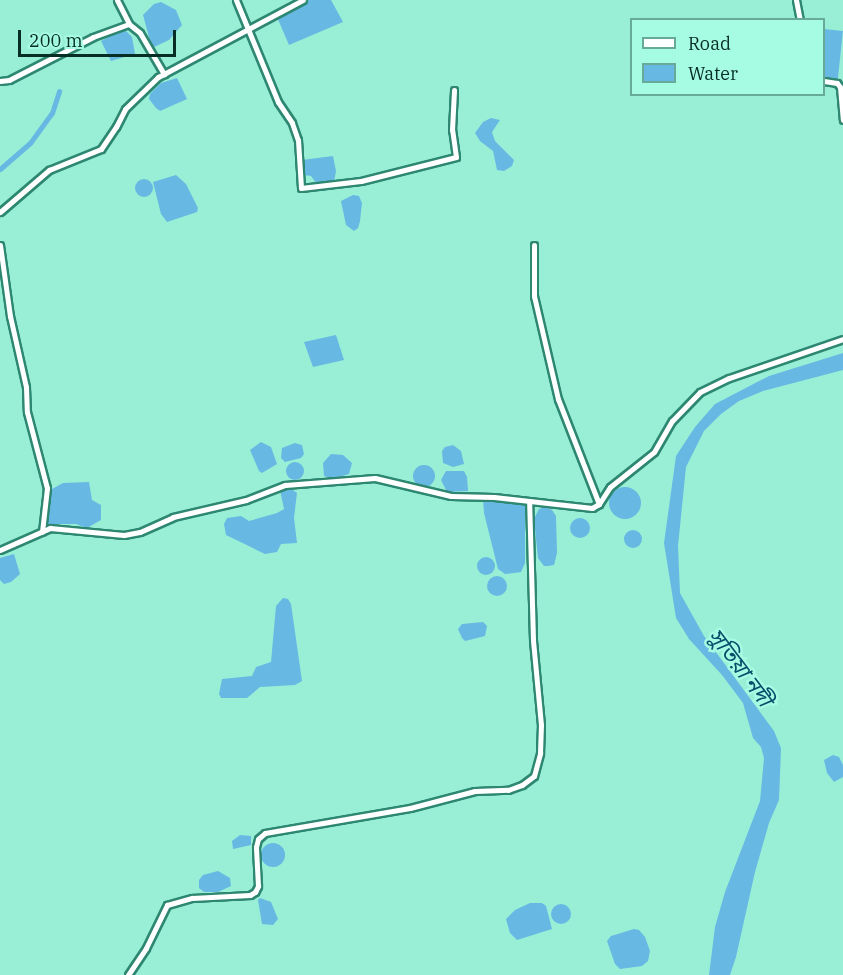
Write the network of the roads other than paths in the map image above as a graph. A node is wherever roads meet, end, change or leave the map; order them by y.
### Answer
1 (117, 0) edge
2 (236, 0) edge
3 (303, 0) edge
4 (796, 0) edge
5 (800, 18) edge
6 (129, 24) junction
7 (248, 28) junction
8 (164, 74) junction
9 (0, 81) edge
10 (825, 81) edge
11 (841, 86) edge
12 (454, 90) dead end
13 (843, 120) edge
14 (0, 212) edge
15 (0, 245) edge
16 (534, 245) dead end
17 (843, 339) edge
18 (529, 501) junction
19 (599, 504) junction
20 (42, 532) junction
21 (0, 550) edge
22 (128, 975) edge

1 - 6 street
2 - 7 street
3 - 7 street
4 - 5 street
6 - 8 street
6 - 9 street
7 - 8 street
7 - 12 street
8 - 14 street
10 - 11 street
11 - 13 street
15 - 20 street
16 - 19 street
17 - 19 street
18 - 19 street
18 - 20 street
18 - 22 street
20 - 21 street

